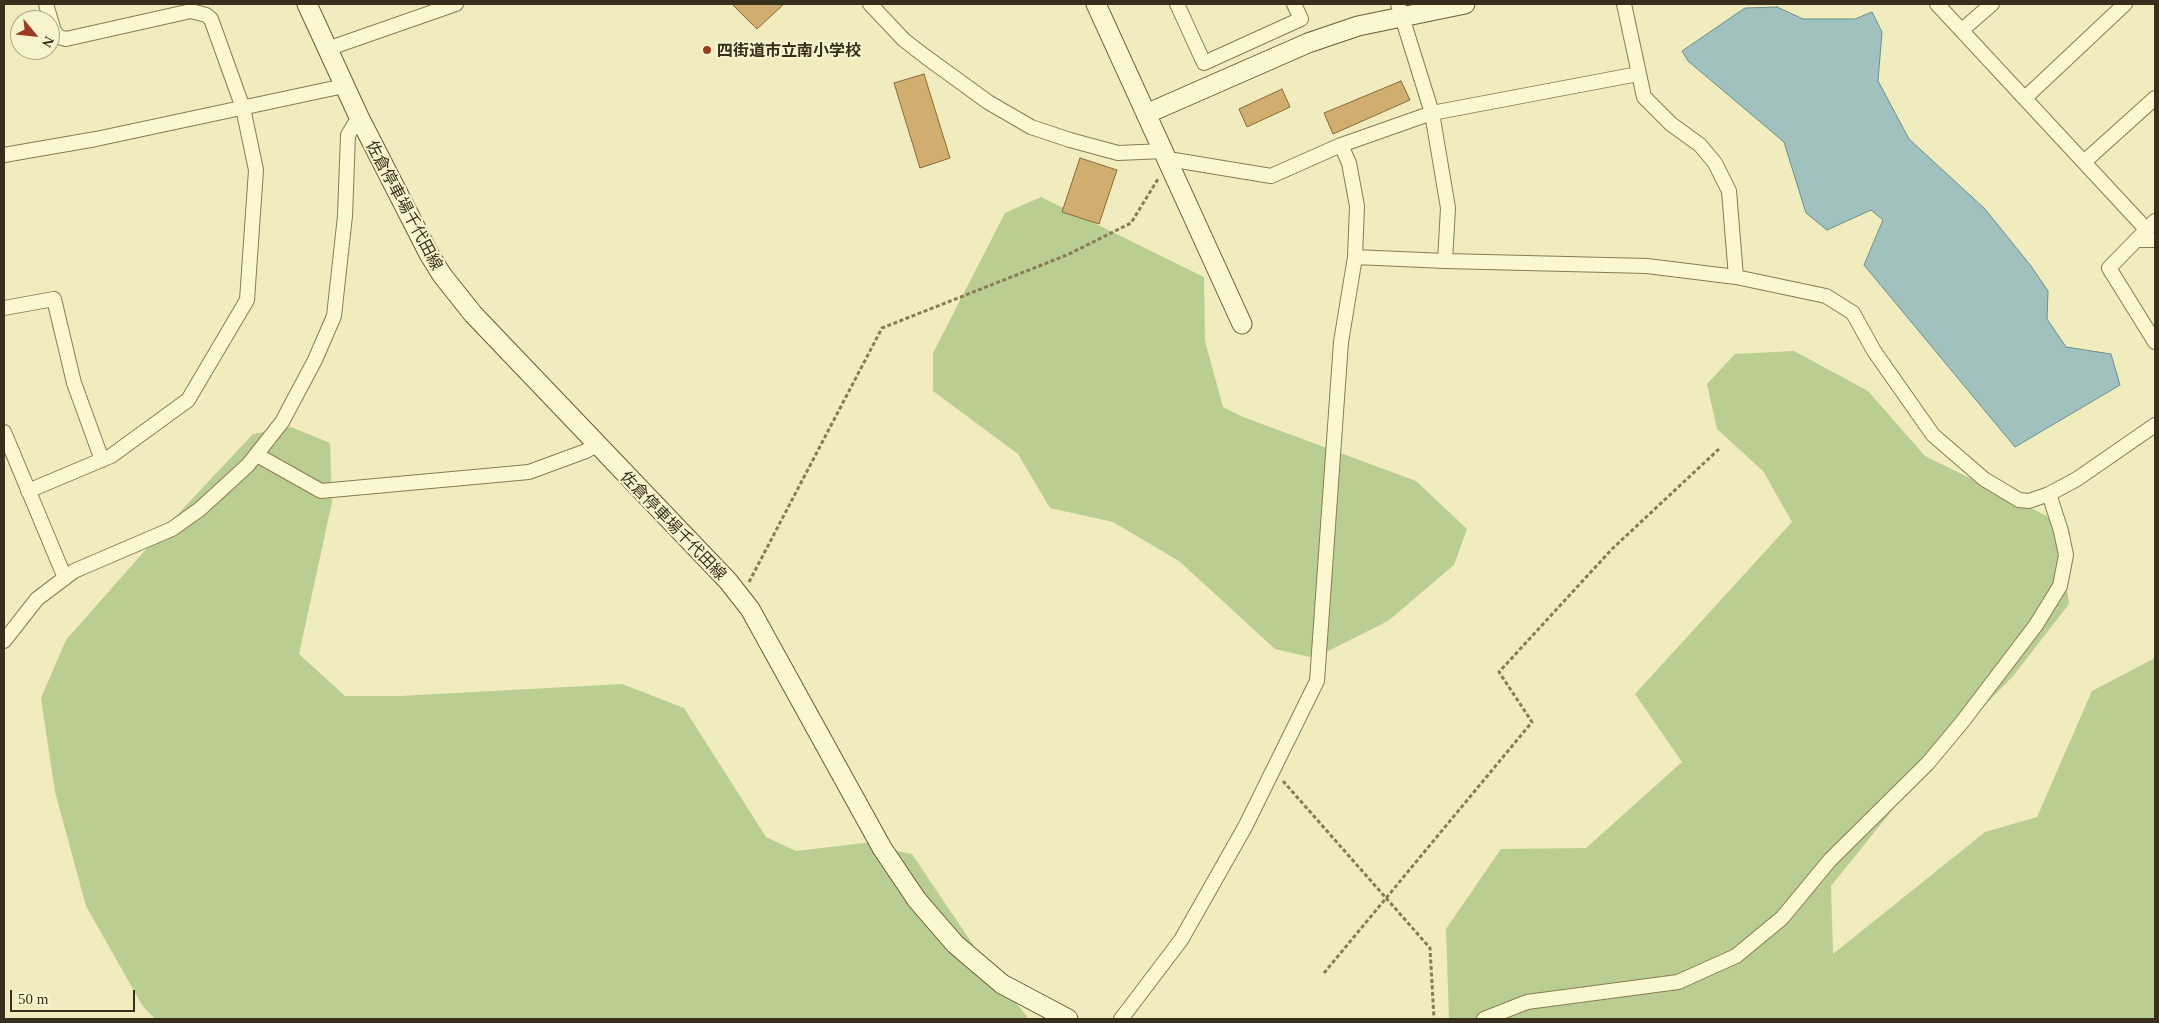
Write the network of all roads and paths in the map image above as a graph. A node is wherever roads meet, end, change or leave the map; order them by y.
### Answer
1 (46, 4) edge
2 (307, 4) edge
3 (456, 4) edge
4 (1096, 4) edge
5 (1177, 4) edge
6 (1294, 4) edge
7 (1465, 4) edge
8 (1624, 4) edge
9 (1937, 4) edge
10 (1992, 4) edge
11 (2125, 4) edge
12 (878, 6) edge
13 (422, 9) edge
14 (1400, 10) edge
15 (1962, 30) junction
16 (327, 49) junction
17 (1638, 74) junction
18 (344, 86) junction
19 (2025, 98) junction
20 (2155, 98) edge
21 (243, 108) junction
22 (1432, 113) junction
23 (1146, 114) junction
24 (359, 117) junction
25 (1341, 145) junction
26 (4, 155) edge
27 (1166, 155) junction
28 (2084, 162) junction
29 (2148, 233) edge
30 (1355, 256) junction
31 (1445, 262) junction
32 (1736, 278) junction
33 (4, 308) edge
34 (1242, 324) dead end
35 (2155, 342) edge
36 (2155, 426) edge
37 (4, 432) edge
38 (597, 444) junction
39 (1720, 449) dead end
40 (257, 455) junction
41 (102, 460) junction
42 (28, 491) junction
43 (2049, 494) junction
44 (65, 578) junction
45 (741, 598) junction
46 (4, 641) edge
47 (1273, 769) junction
48 (1386, 898) junction
49 (1324, 973) dead end
50 (1068, 1019) edge
51 (1121, 1019) edge
52 (1434, 1019) edge
53 (1484, 1019) edge

1 - 21 street
2 - 16 main road, 佐倉停車場千代田線
3 - 13 street
4 - 23 main road
5 - 6 street
7 - 14 main road
8 - 17 street
9 - 15 street
10 - 15 street
11 - 19 street
12 - 27 street
13 - 16 street
14 - 22 street
14 - 23 main road
15 - 19 street
16 - 18 main road, 佐倉停車場千代田線
17 - 22 street
17 - 32 street
18 - 21 street
18 - 24 main road, 佐倉停車場千代田線
19 - 28 street
20 - 28 street
21 - 26 street
21 - 41 street
22 - 25 street
22 - 31 street
23 - 27 main road
24 - 38 main road, 佐倉停車場千代田線
24 - 40 street
25 - 27 street
25 - 30 street
27 - 34 main road
27 - 45 path
28 - 29 street
29 - 35 street
30 - 31 street
30 - 47 street
31 - 32 street
32 - 43 street
33 - 41 street
36 - 43 street
37 - 42 street
38 - 40 street
38 - 45 main road, 佐倉停車場千代田線
39 - 48 path
40 - 44 street
41 - 42 street
42 - 44 street
43 - 53 street
44 - 46 street
45 - 50 main road, 佐倉停車場千代田線
47 - 48 path
47 - 51 street
48 - 49 path
48 - 52 path

